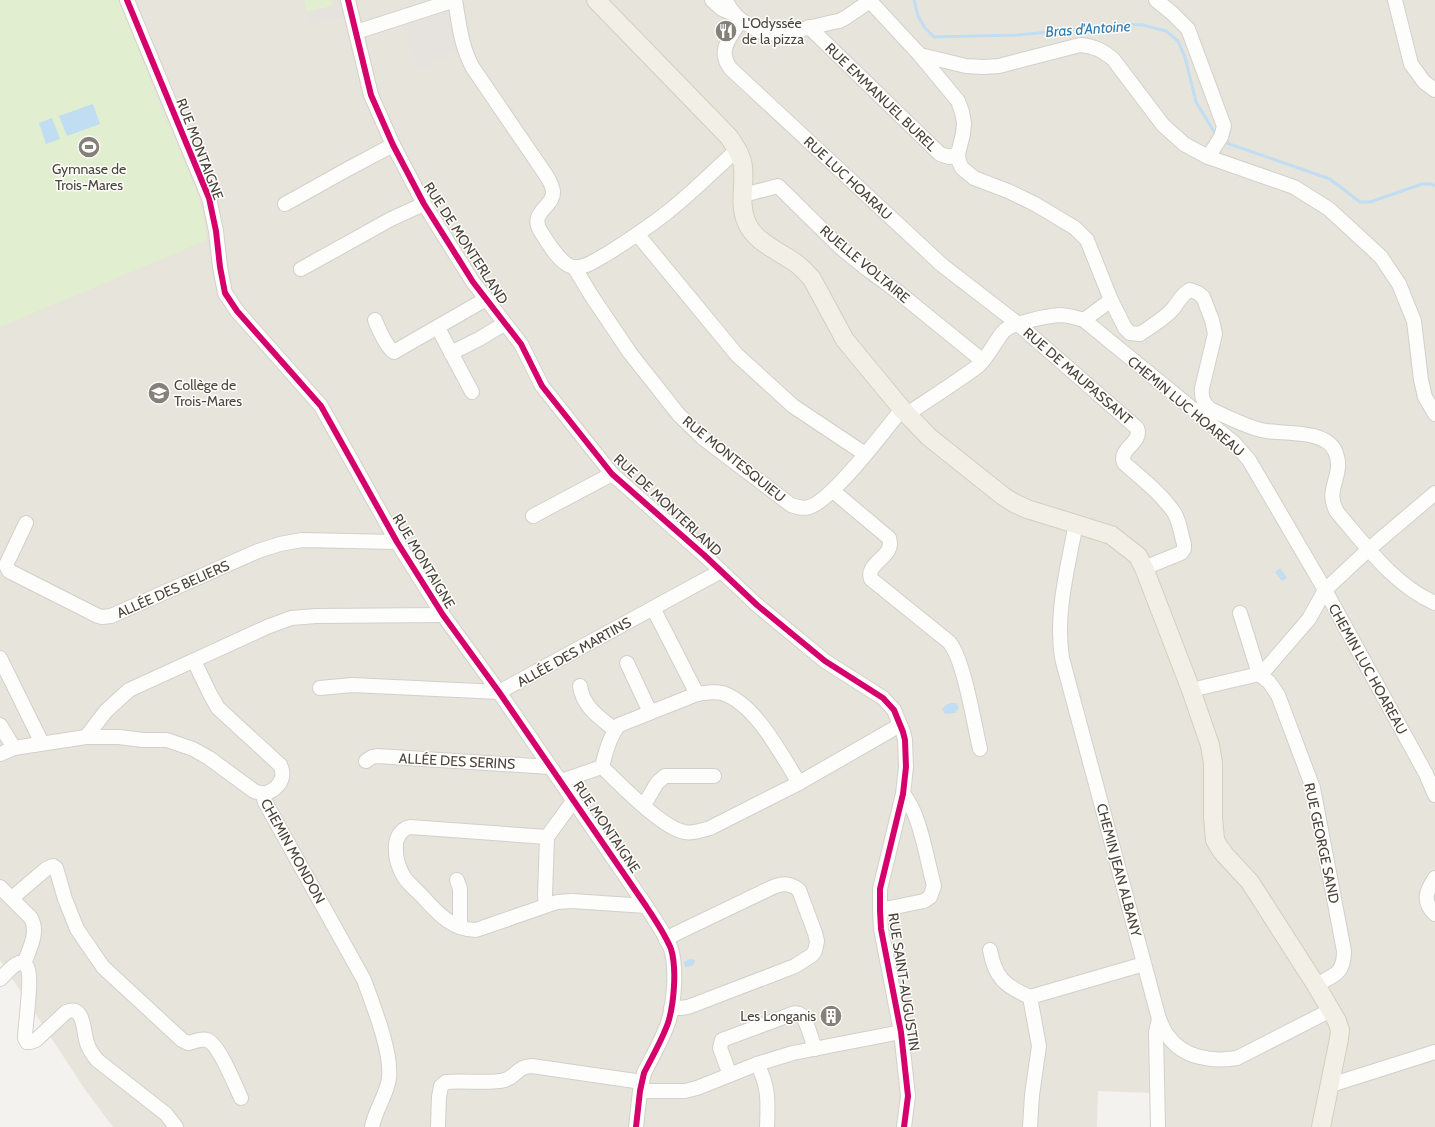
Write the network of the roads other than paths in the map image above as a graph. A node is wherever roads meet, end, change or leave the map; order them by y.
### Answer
1 (127, 0) edge
2 (348, 0) edge
3 (455, 0) edge
4 (596, 0) edge
5 (712, 0) edge
6 (726, 0) edge
7 (870, 0) edge
8 (1156, 0) edge
9 (1394, 0) edge
10 (738, 18) junction
11 (809, 27) junction
12 (356, 32) junction
13 (920, 55) junction
14 (1435, 90) edge
15 (393, 145) junction
16 (737, 150) junction
17 (958, 154) junction
18 (1208, 157) junction
19 (743, 193) junction
20 (285, 204) dead end
21 (424, 204) junction
22 (638, 235) junction
23 (574, 267) junction
24 (301, 269) dead end
25 (486, 299) junction
26 (1111, 300) junction
27 (375, 320) dead end
28 (1084, 320) junction
29 (1017, 323) junction
30 (504, 324) junction
31 (438, 328) junction
32 (451, 353) junction
33 (983, 361) junction
34 (472, 392) dead end
35 (905, 412) junction
36 (1435, 414) edge
37 (865, 454) junction
38 (612, 474) junction
39 (833, 491) junction
40 (1435, 492) edge
41 (534, 516) dead end
42 (26, 523) dead end
43 (1076, 523) junction
44 (397, 542) junction
45 (1369, 549) junction
46 (1144, 568) junction
47 (721, 571) junction
48 (1325, 590) junction
49 (1435, 604) edge
50 (653, 608) junction
51 (1240, 613) dead end
52 (443, 615) junction
53 (0, 658) edge
54 (194, 661) junction
55 (627, 663) dead end
56 (1259, 674) junction
57 (580, 686) dead end
58 (320, 688) dead end
59 (1191, 690) junction
60 (499, 692) junction
61 (697, 694) junction
62 (650, 712) junction
63 (0, 725) edge
64 (900, 725) junction
65 (615, 730) junction
66 (86, 737) junction
67 (42, 743) junction
68 (14, 748) junction
69 (980, 749) dead end
70 (0, 754) edge
71 (366, 762) dead end
72 (550, 767) junction
73 (602, 767) junction
74 (714, 776) dead end
75 (561, 781) junction
76 (799, 783) junction
77 (263, 794) junction
78 (902, 794) junction
79 (1435, 795) edge
80 (574, 800) junction
81 (644, 805) junction
82 (547, 837) junction
83 (1435, 878) edge
84 (457, 880) dead end
85 (0, 887) edge
86 (12, 898) junction
87 (546, 905) junction
88 (646, 906) junction
89 (880, 910) junction
90 (1435, 914) edge
91 (460, 927) junction
92 (666, 940) junction
93 (990, 950) dead end
94 (24, 964) junction
95 (1144, 964) junction
96 (0, 980) edge
97 (1316, 985) junction
98 (1030, 997) junction
99 (671, 1008) junction
100 (1331, 1010) junction
101 (1159, 1019) junction
102 (901, 1032) junction
103 (815, 1049) junction
104 (1435, 1052) edge
105 (757, 1064) junction
106 (730, 1075) junction
107 (1331, 1083) junction
108 (641, 1086) junction
109 (241, 1098) dead end
110 (176, 1127) edge
111 (372, 1127) edge
112 (438, 1127) edge
113 (636, 1127) edge
114 (767, 1127) edge
115 (904, 1127) edge
116 (1030, 1127) edge
117 (1158, 1127) edge
118 (1321, 1127) edge

1 - 44 street, RUE MONTAIGNE
2 - 12 street, RUE DE MONTERLAND
3 - 12 street
3 - 23 street
4 - 16 main road
5 - 10 street
6 - 10 street
7 - 11 street
7 - 13 street, RUE EMMANUEL BUREL
8 - 18 street
9 - 14 street
10 - 11 street
10 - 29 street, RUE LUC HOARAU
11 - 17 street, RUE EMMANUEL BUREL
12 - 15 street, RUE DE MONTERLAND
13 - 17 street, RUE EMMANUEL BUREL
13 - 18 street
15 - 20 street
15 - 21 street, RUE DE MONTERLAND
16 - 19 main road
16 - 22 street
17 - 26 street
18 - 36 street
19 - 33 street, RUELLE VOLTAIRE
19 - 35 main road
21 - 24 street
21 - 25 street, RUE DE MONTERLAND
22 - 23 street
22 - 37 street
23 - 39 street, RUE MONTESQUIEU
25 - 30 street, RUE DE MONTERLAND
25 - 31 street
26 - 28 street
26 - 45 street
27 - 31 street
28 - 29 street, CHEMIN LUC HOAREAU
28 - 48 street, CHEMIN LUC HOAREAU
29 - 33 street, CHEMIN LUC HOAREAU
29 - 46 street, RUE DE MAUPASSANT
30 - 32 street
30 - 38 street, RUE DE MONTERLAND
31 - 32 street
32 - 34 street
33 - 35 street, CHEMIN LUC HOAREAU
35 - 37 street, RUE MONTESQUIEU
35 - 43 main road
37 - 39 street, RUE MONTESQUIEU
38 - 41 street
38 - 47 street, RUE DE MONTERLAND
39 - 69 street
40 - 45 street
42 - 44 street, ALLÉE DES BELIERS
43 - 46 main road
43 - 95 street, CHEMIN JEAN ALBANY
44 - 52 street, RUE MONTAIGNE
45 - 48 street
45 - 49 street
46 - 59 main road
47 - 50 street, ALLÉE DES MARTINS
47 - 64 street, RUE DE MONTERLAND
48 - 56 street
48 - 79 street, CHEMIN LUC HOAREAU
50 - 60 street, ALLÉE DES MARTINS
50 - 61 street
51 - 56 street
52 - 54 street
52 - 60 street, RUE MONTAIGNE
53 - 67 street
54 - 66 street
54 - 77 street
55 - 62 street
56 - 59 street
56 - 97 street, RUE GEORGE SAND
57 - 65 street
58 - 60 street
59 - 97 main road
60 - 72 street, RUE MONTAIGNE
61 - 62 street
61 - 76 street
62 - 65 street
63 - 68 street
64 - 76 street
64 - 78 street, RUE SAINT-AUGUSTIN
65 - 73 street
66 - 67 street, CHEMIN MONDON
66 - 77 street, CHEMIN MONDON
67 - 68 street, CHEMIN MONDON
68 - 70 street, CHEMIN MONDON
71 - 72 street, ALLÉE DES SERINS
72 - 75 street, RUE MONTAIGNE
73 - 75 street
73 - 81 street
74 - 81 street
75 - 80 street, RUE MONTAIGNE
76 - 81 street
77 - 111 street, CHEMIN MONDON
78 - 89 street, RUE SAINT-AUGUSTIN
78 - 89 street
80 - 82 street
80 - 88 street, RUE MONTAIGNE
82 - 87 street
82 - 91 street
83 - 90 street
84 - 91 street
85 - 86 street
86 - 94 street
86 - 109 street
87 - 88 street
87 - 91 street
88 - 92 street, RUE MONTAIGNE
89 - 102 street, RUE SAINT-AUGUSTIN
92 - 99 street, RUE MONTAIGNE
92 - 99 street
93 - 98 street
94 - 96 street
94 - 110 street
95 - 98 street
95 - 101 street, CHEMIN JEAN ALBANY
97 - 100 main road
98 - 116 street
99 - 108 street, RUE MONTAIGNE
100 - 101 street, CHEMIN JEAN ALBANY
100 - 107 main road
101 - 117 street
102 - 103 street
102 - 115 street, RUE SAINT-AUGUSTIN
103 - 105 street
103 - 106 street
104 - 107 street
105 - 106 street
105 - 114 street
106 - 108 street
107 - 118 main road
108 - 112 street
108 - 113 street, RUE MONTAIGNE

